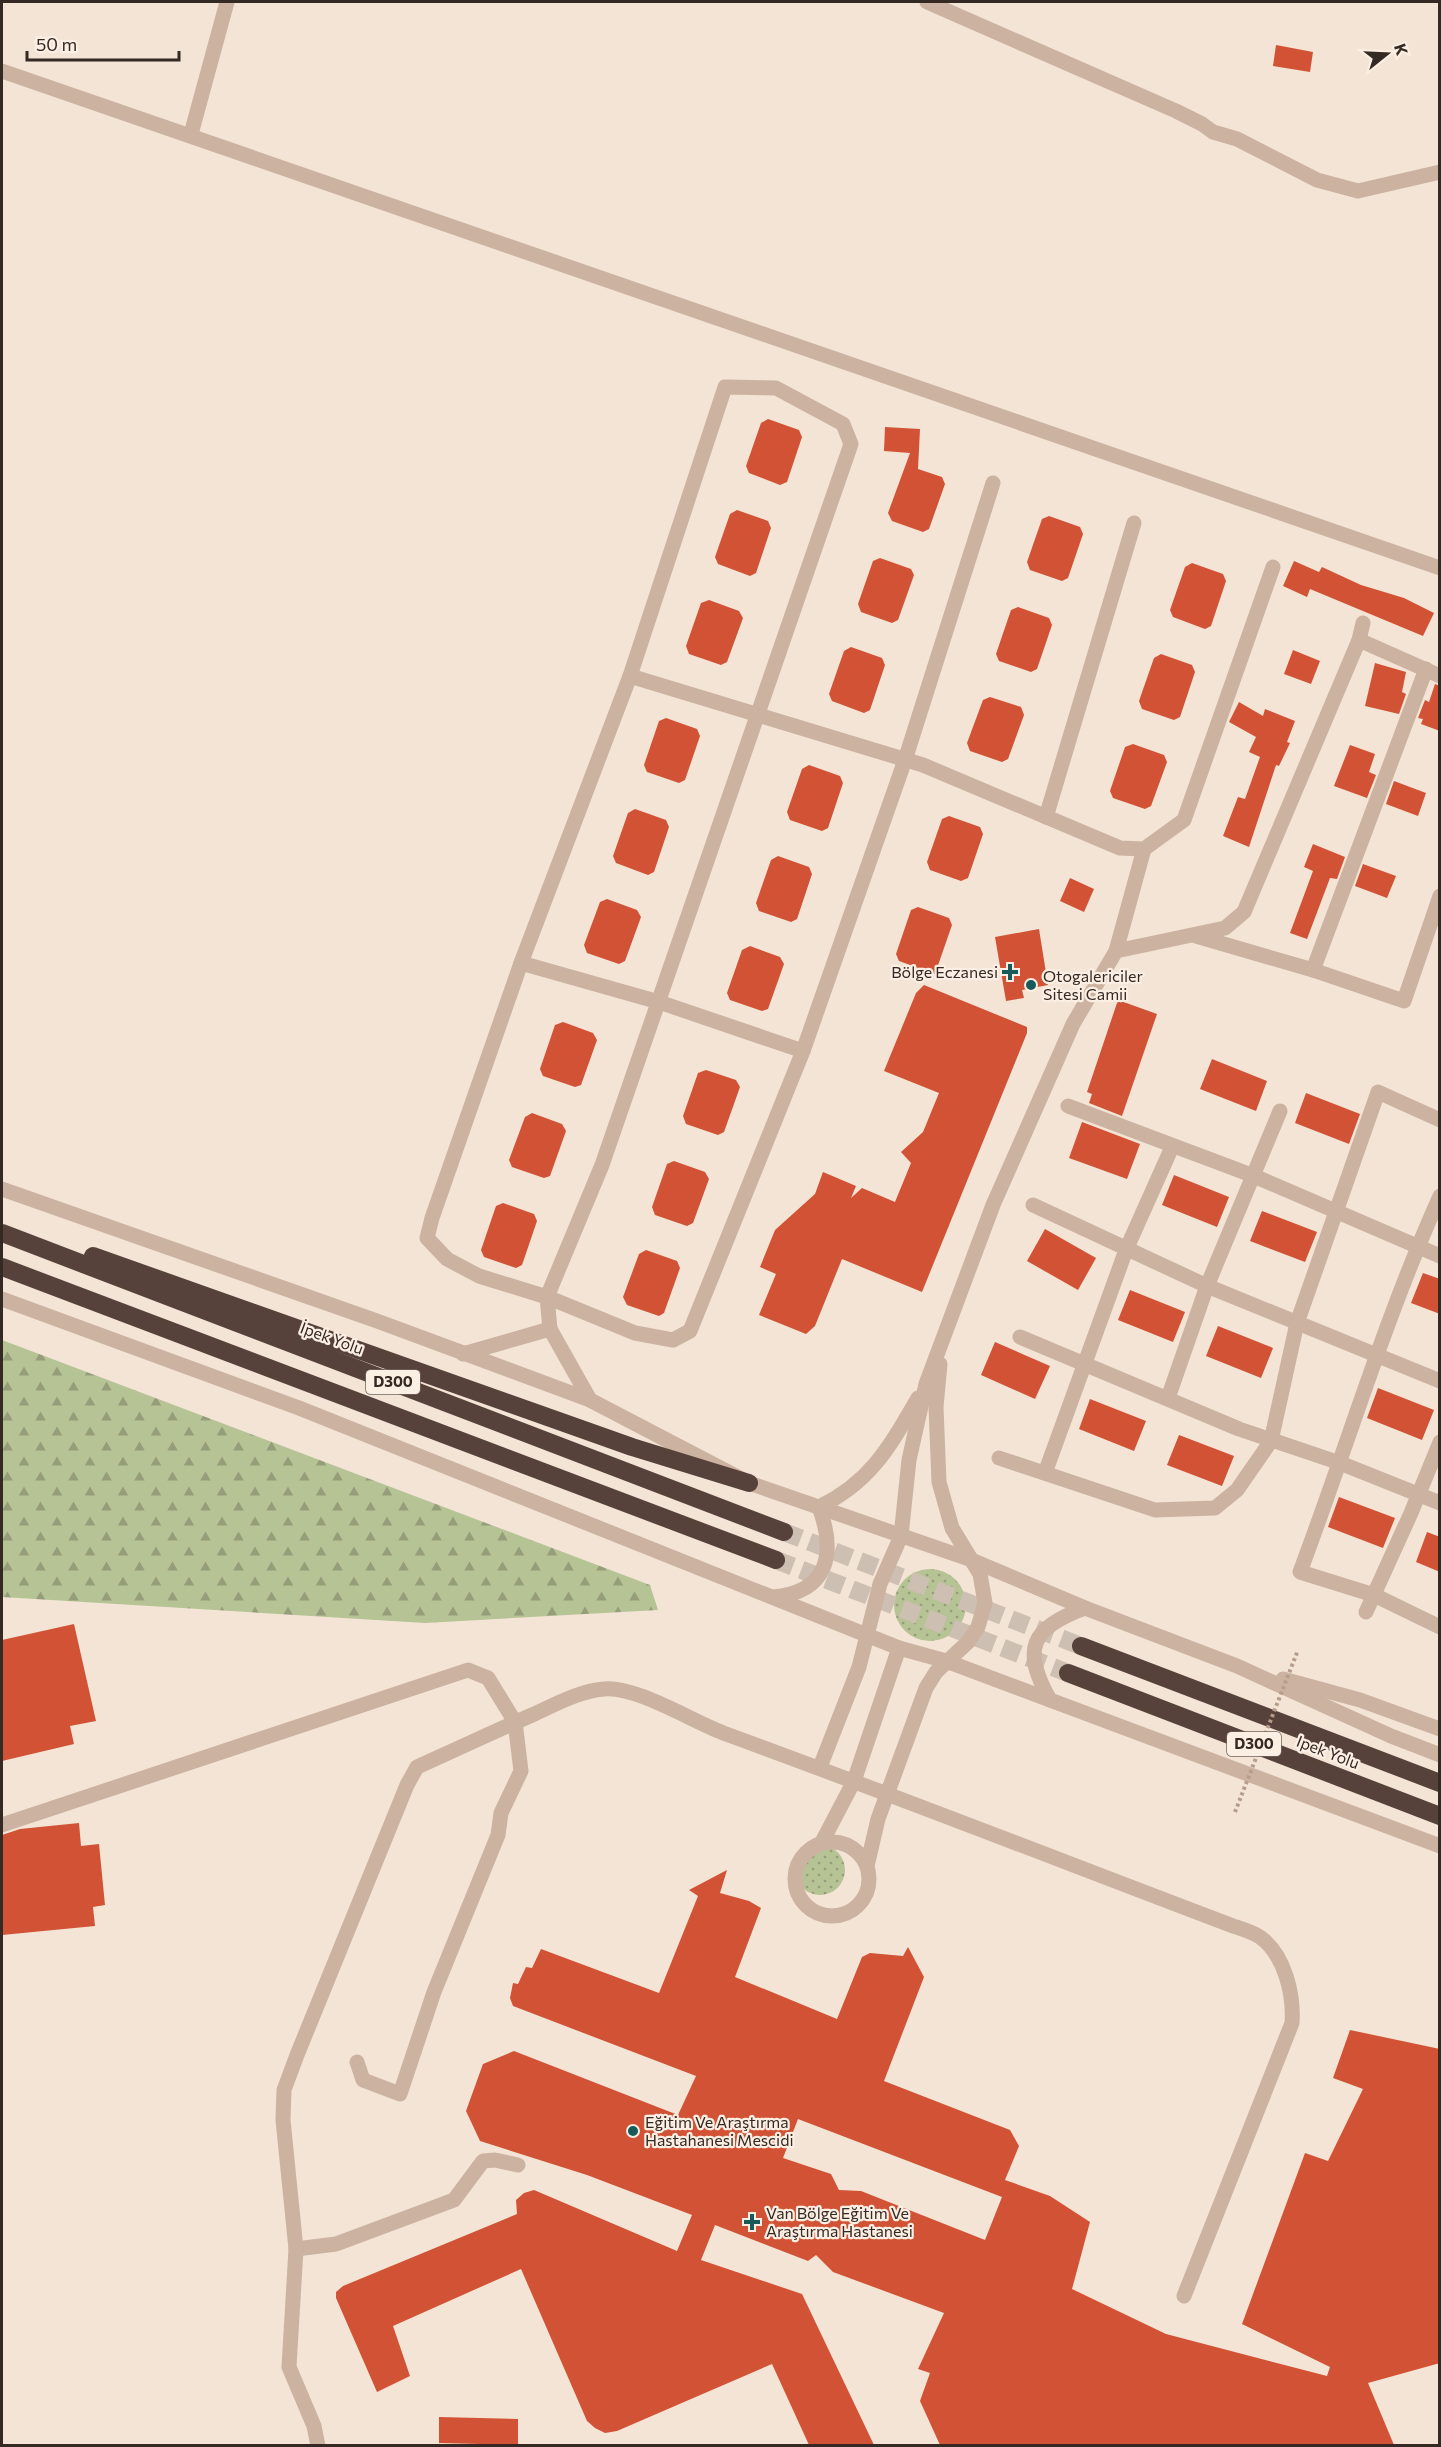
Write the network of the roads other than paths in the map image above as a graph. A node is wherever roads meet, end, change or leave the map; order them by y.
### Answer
1 (228, 2) edge
2 (927, 2) edge
3 (2, 71) edge
4 (191, 134) junction
5 (1440, 172) edge
6 (993, 483) dead end
7 (1134, 523) dead end
8 (1273, 567) dead end
9 (1440, 568) edge
10 (1363, 623) dead end
11 (1359, 640) junction
12 (1433, 673) edge
13 (630, 676) junction
14 (759, 714) junction
15 (905, 760) junction
16 (1046, 817) junction
17 (1144, 849) junction
18 (1440, 896) edge
19 (1192, 935) junction
20 (1116, 951) junction
21 (521, 963) junction
22 (1313, 970) junction
23 (659, 1002) junction
24 (803, 1051) junction
25 (1068, 1106) dead end
26 (1280, 1111) dead end
27 (1440, 1120) edge
28 (1172, 1147) junction
29 (1254, 1176) junction
30 (2, 1190) edge
31 (1440, 1196) edge
32 (1033, 1205) dead end
33 (1335, 1212) junction
34 (2, 1224) edge
35 (2, 1233) edge
36 (1417, 1247) junction
37 (1126, 1250) junction
38 (1440, 1256) edge
39 (2, 1267) edge
40 (1207, 1286) junction
41 (547, 1297) junction
42 (2, 1299) edge
43 (1297, 1323) junction
44 (550, 1329) junction
45 (1020, 1337) dead end
46 (942, 1343) junction
47 (463, 1354) junction
48 (1376, 1354) junction
49 (1083, 1363) junction
50 (1440, 1381) edge
51 (926, 1384) junction
52 (1168, 1398) junction
53 (590, 1400) junction
54 (1271, 1441) junction
55 (1440, 1442) edge
56 (999, 1458) dead end
57 (1340, 1463) junction
58 (1045, 1473) junction
59 (749, 1483) junction
60 (1419, 1494) junction
61 (1440, 1503) edge
62 (819, 1507) junction
63 (784, 1532) tunnel mouth
64 (901, 1536) junction
65 (969, 1559) junction
66 (776, 1560) tunnel mouth
67 (1374, 1595) junction
68 (770, 1598) junction
69 (1085, 1608) junction
70 (1366, 1612) dead end
71 (1440, 1627) edge
72 (868, 1635) junction
73 (1081, 1646) tunnel mouth
74 (899, 1648) junction
75 (946, 1661) junction
76 (1237, 1666) junction
77 (1068, 1673) tunnel mouth
78 (1050, 1700) junction
79 (514, 1722) junction
80 (1440, 1729) edge
81 (1440, 1755) edge
82 (820, 1767) junction
83 (854, 1781) junction
84 (1440, 1783) edge
85 (887, 1793) junction
86 (1440, 1816) edge
87 (2, 1824) edge
88 (822, 1842) junction
89 (1440, 1846) edge
90 (867, 1866) junction
91 (357, 2061) dead end
92 (519, 2165) dead end
93 (296, 2249) junction
94 (1184, 2296) dead end
95 (318, 2445) edge

1 - 4 street
2 - 5 street
3 - 4 street
4 - 9 street
6 - 15 street
7 - 16 street
8 - 17 street
10 - 11 street
11 - 12 street
11 - 19 street
12 - 22 street
13 - 14 street
13 - 14 street
13 - 21 street
14 - 15 street
14 - 23 street
15 - 16 street
15 - 24 street
16 - 17 street
17 - 20 street
18 - 22 street
19 - 20 street
19 - 22 street
20 - 46 street
21 - 23 street
21 - 41 street
23 - 24 street
23 - 41 street
24 - 41 street
25 - 28 street
26 - 29 street
27 - 33 street
28 - 29 street
28 - 37 street
29 - 33 street
29 - 40 street
30 - 47 street
31 - 36 street
32 - 37 street
33 - 36 street
33 - 43 street
34 - 59 highway
35 - 63 highway, İpek Yolu / D300
36 - 38 street
36 - 48 street
37 - 40 street
37 - 49 street
39 - 66 highway, D300
40 - 43 street
40 - 52 street
41 - 44 street
42 - 68 street
43 - 48 street
43 - 54 street
44 - 47 street
44 - 53 street
45 - 49 street
46 - 51 street
46 - 65 street
47 - 53 street
48 - 50 street
48 - 57 street
49 - 52 street
49 - 58 street
51 - 62 street
51 - 64 street
52 - 54 street
53 - 59 street
54 - 57 street
54 - 58 street
55 - 60 street
56 - 58 street
57 - 60 street
57 - 67 street
59 - 62 street
60 - 61 street
60 - 67 street
62 - 64 street
62 - 68 street
64 - 65 street
64 - 72 street
65 - 69 street
65 - 75 street
67 - 70 street
67 - 71 street
68 - 72 street
69 - 76 street
69 - 78 street
72 - 74 street
72 - 82 street
73 - 84 highway, Ipek Yolu / D300
74 - 75 street
74 - 83 street
75 - 78 street
75 - 85 street
76 - 80 street
76 - 81 street
77 - 86 highway, Ipek Yolu / D300
78 - 89 street
79 - 82 street
79 - 87 street
79 - 91 street
79 - 93 street
82 - 83 street
83 - 85 street
83 - 88 street
85 - 90 street
85 - 94 street
88 - 90 street
88 - 90 street
92 - 93 street
93 - 95 street

